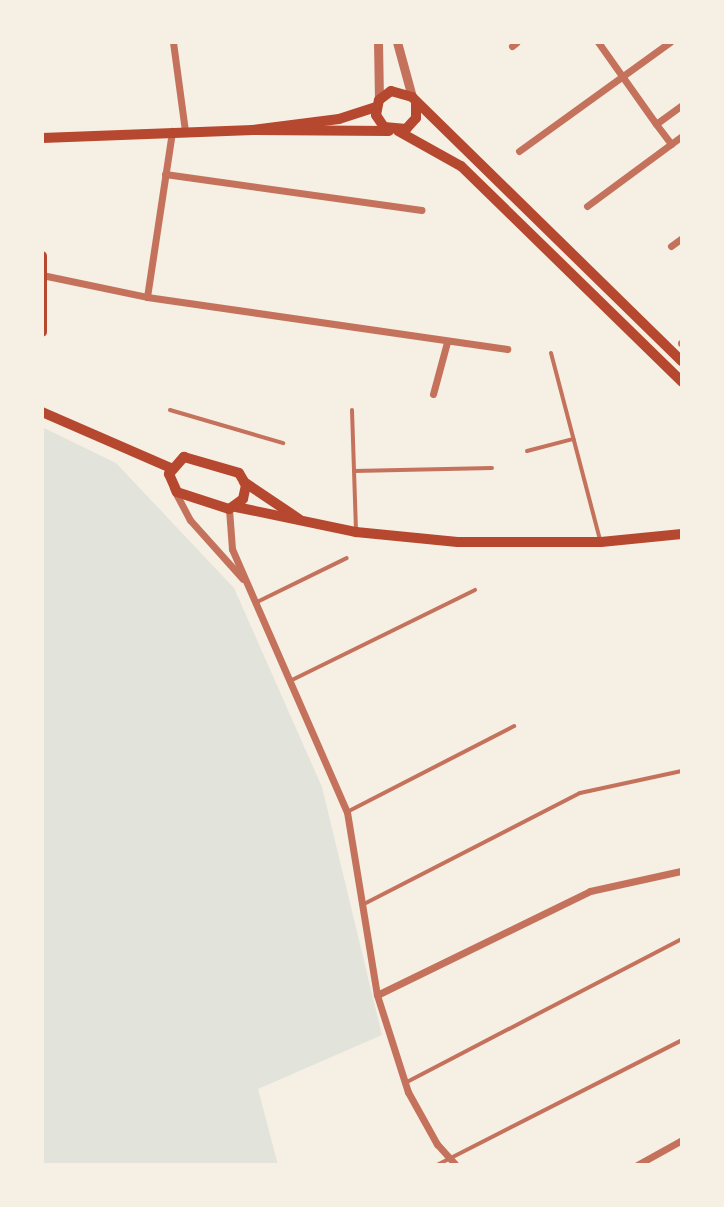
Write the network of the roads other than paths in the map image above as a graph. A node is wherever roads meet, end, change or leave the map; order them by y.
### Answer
1 (173, 42) edge
2 (378, 42) edge
3 (397, 42) edge
4 (598, 42) edge
5 (670, 42) edge
6 (622, 76) junction
7 (414, 100) junction
8 (378, 104) junction
9 (682, 105) edge
10 (656, 124) junction
11 (253, 130) junction
12 (172, 131) junction
13 (185, 131) junction
14 (395, 131) junction
15 (682, 136) edge
16 (42, 138) edge
17 (671, 144) junction
18 (519, 151) dead end
19 (165, 174) junction
20 (587, 206) dead end
21 (421, 210) dead end
22 (682, 238) edge
23 (671, 246) dead end
24 (42, 256) edge
25 (43, 276) edge
26 (147, 297) junction
27 (42, 332) edge
28 (447, 342) junction
29 (507, 349) dead end
30 (551, 353) dead end
31 (682, 361) edge
32 (682, 382) edge
33 (433, 394) dead end
34 (170, 410) dead end
35 (352, 410) dead end
36 (42, 412) edge
37 (573, 439) junction
38 (283, 443) dead end
39 (527, 451) dead end
40 (171, 468) junction
41 (492, 468) dead end
42 (354, 471) junction
43 (244, 482) junction
44 (172, 487) junction
45 (232, 508) junction
46 (304, 523) junction
47 (356, 532) junction
48 (682, 534) edge
49 (601, 542) junction
50 (347, 558) dead end
51 (247, 584) junction
52 (475, 590) dead end
53 (255, 603) junction
54 (292, 680) junction
55 (514, 726) dead end
56 (682, 771) edge
57 (347, 812) junction
58 (682, 872) edge
59 (360, 906) junction
60 (682, 939) edge
61 (377, 995) junction
62 (682, 1040) edge
63 (405, 1083) junction
64 (682, 1140) edge
65 (453, 1162) edge
66 (437, 1165) edge
67 (637, 1165) edge

1 - 13 street
2 - 8 street
3 - 7 street
4 - 6 street
5 - 6 street
6 - 10 street
6 - 18 street
7 - 8 main road
7 - 14 main road
7 - 31 main road
8 - 11 main road
8 - 14 main road
9 - 10 street
10 - 17 street
11 - 13 main road
11 - 14 main road
12 - 13 main road
12 - 16 main road
12 - 19 street
14 - 32 main road
15 - 17 street
17 - 20 street
19 - 21 street
19 - 26 street
22 - 23 street
24 - 25 main road
25 - 26 street
25 - 27 main road
26 - 28 street
28 - 29 street
28 - 33 street
30 - 37 lane
34 - 38 lane
35 - 42 lane
36 - 40 main road
37 - 39 lane
37 - 49 lane
40 - 43 main road
40 - 44 main road
41 - 42 lane
42 - 47 lane
43 - 45 main road
43 - 46 main road
44 - 45 main road
44 - 51 street
45 - 46 main road
45 - 51 street
46 - 47 main road
47 - 49 main road
48 - 49 main road
50 - 53 lane
51 - 53 street
52 - 54 lane
53 - 54 street
54 - 57 street
55 - 57 lane
56 - 59 lane
57 - 59 street
58 - 61 street
59 - 61 street
60 - 63 lane
61 - 63 street
62 - 65 lane
63 - 65 street
64 - 67 street
65 - 66 lane

